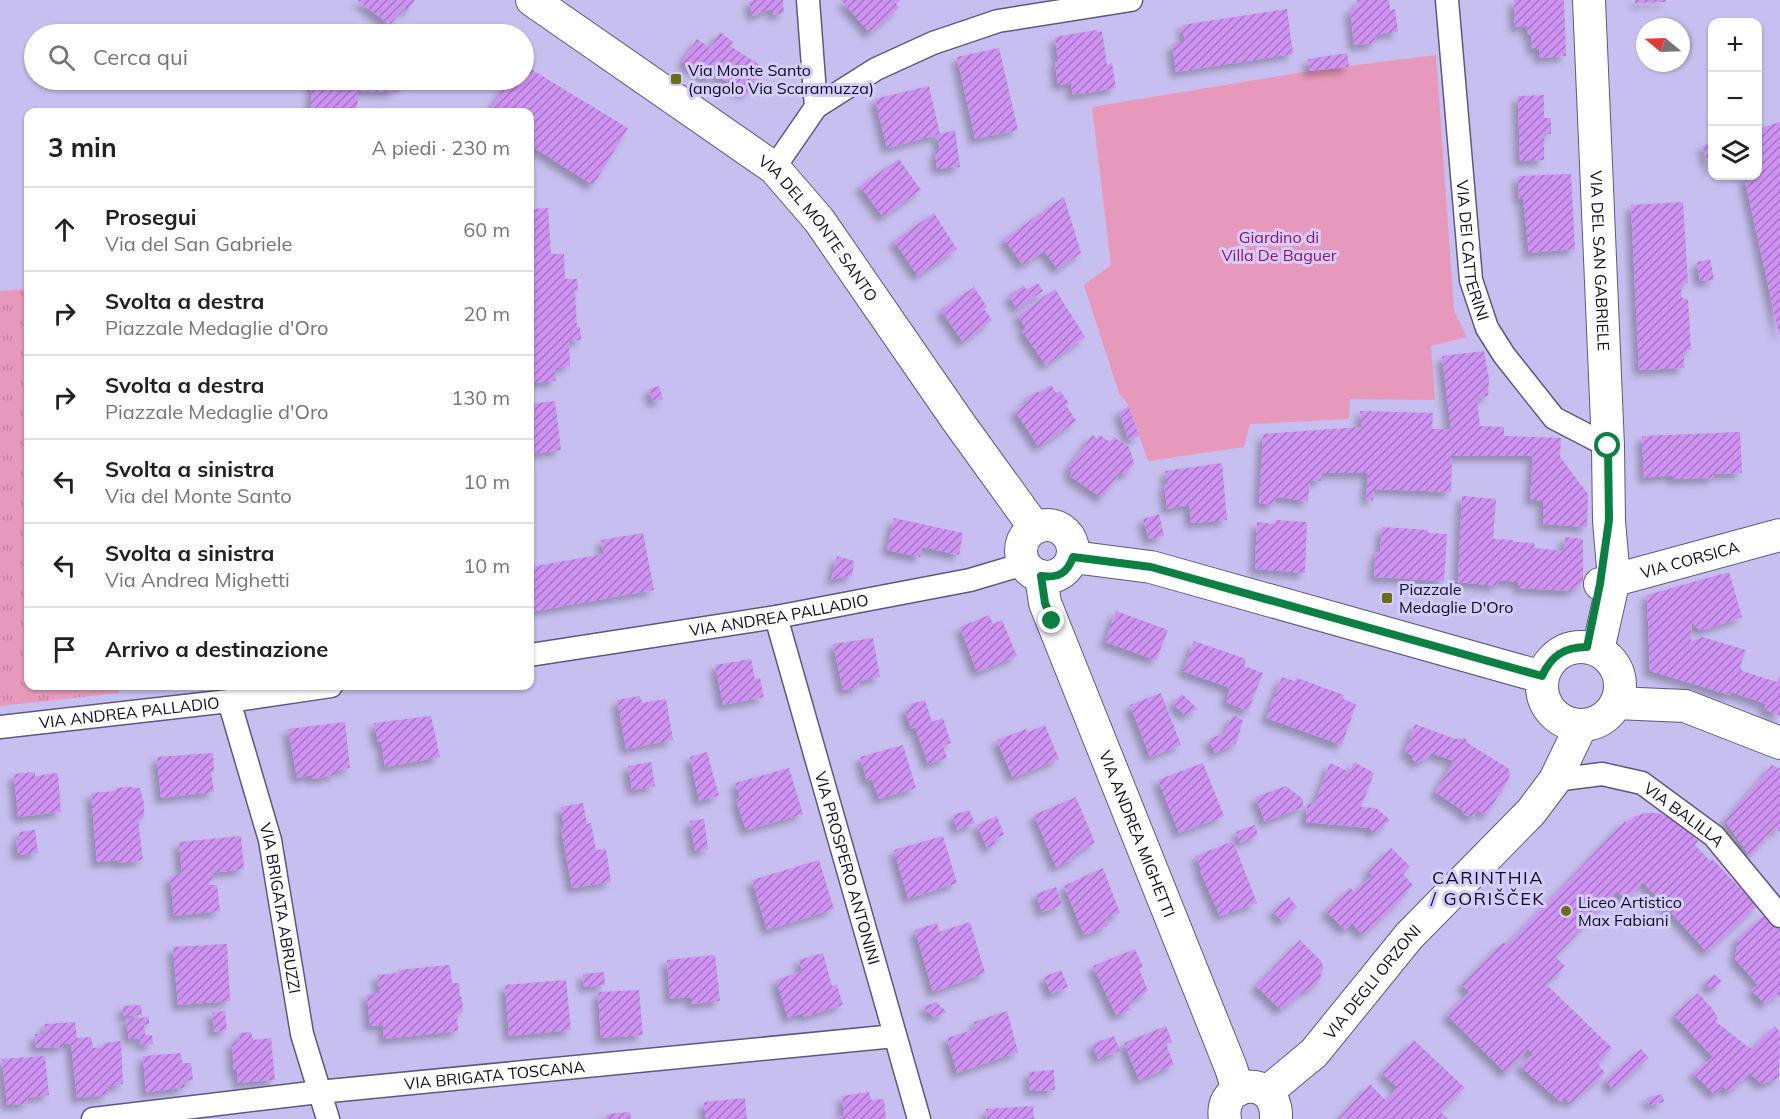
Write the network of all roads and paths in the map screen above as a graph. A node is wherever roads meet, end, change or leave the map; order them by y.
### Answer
1 (532, 0) edge
2 (808, 0) edge
3 (1131, 0) edge
4 (1447, 0) edge
5 (1589, 0) edge
6 (816, 107) junction
7 (774, 168) junction
8 (1608, 446) junction
9 (1035, 528) junction
10 (1780, 535) edge
11 (1073, 557) junction
12 (1033, 570) junction
13 (1607, 582) junction
14 (776, 617) junction
15 (1592, 649) junction
16 (534, 654) edge
17 (1542, 676) junction
18 (304, 690) edge
19 (229, 701) junction
20 (1616, 704) junction
21 (1581, 726) junction
22 (0, 727) edge
23 (1780, 743) edge
24 (1555, 780) junction
25 (1780, 916) edge
26 (895, 1036) junction
27 (319, 1092) junction
28 (1260, 1100) edge
29 (93, 1119) edge
30 (328, 1119) edge
31 (919, 1119) edge
32 (1224, 1119) edge

1 - 7 main road, VIA DEL MONTE SANTO
2 - 6 street
3 - 6 street
4 - 8 street, VIA DEI CATTERINI
5 - 8 main road, VIA DEL SAN GABRIELE
6 - 7 street
7 - 9 main road, VIA DEL MONTE SANTO
8 - 13 main road, VIA DEL SAN GABRIELE
9 - 11 main road
9 - 12 main road
10 - 13 main road, VIA CORSICA
11 - 12 main road
11 - 17 main road
12 - 14 street, VIA ANDREA PALLADIO
12 - 28 main road, VIA ANDREA MIGHETTI
13 - 15 main road, VIA DEL SAN GABRIELE
14 - 16 street, VIA ANDREA PALLADIO
14 - 26 street, VIA PROSPERO ANTONINI
15 - 17 main road
15 - 20 main road
17 - 21 main road
18 - 19 street, VIA ANDREA PALLADIO
19 - 22 street, VIA ANDREA PALLADIO
19 - 27 street, VIA BRIGATA ABRUZZI
20 - 21 main road
20 - 23 main road
21 - 24 main road, VIA DEGLI ORZONI
24 - 25 street, VIA BALILLA
24 - 28 main road, VIA DEGLI ORZONI
26 - 27 street, VIA BRIGATA TOSCANA
26 - 31 street, VIA PROSPERO ANTONINI
27 - 29 street, VIA BRIGATA TOSCANA
27 - 30 street, VIA BRIGATA ABRUZZI
28 - 32 main road, VIA DEGLI ORZONI

